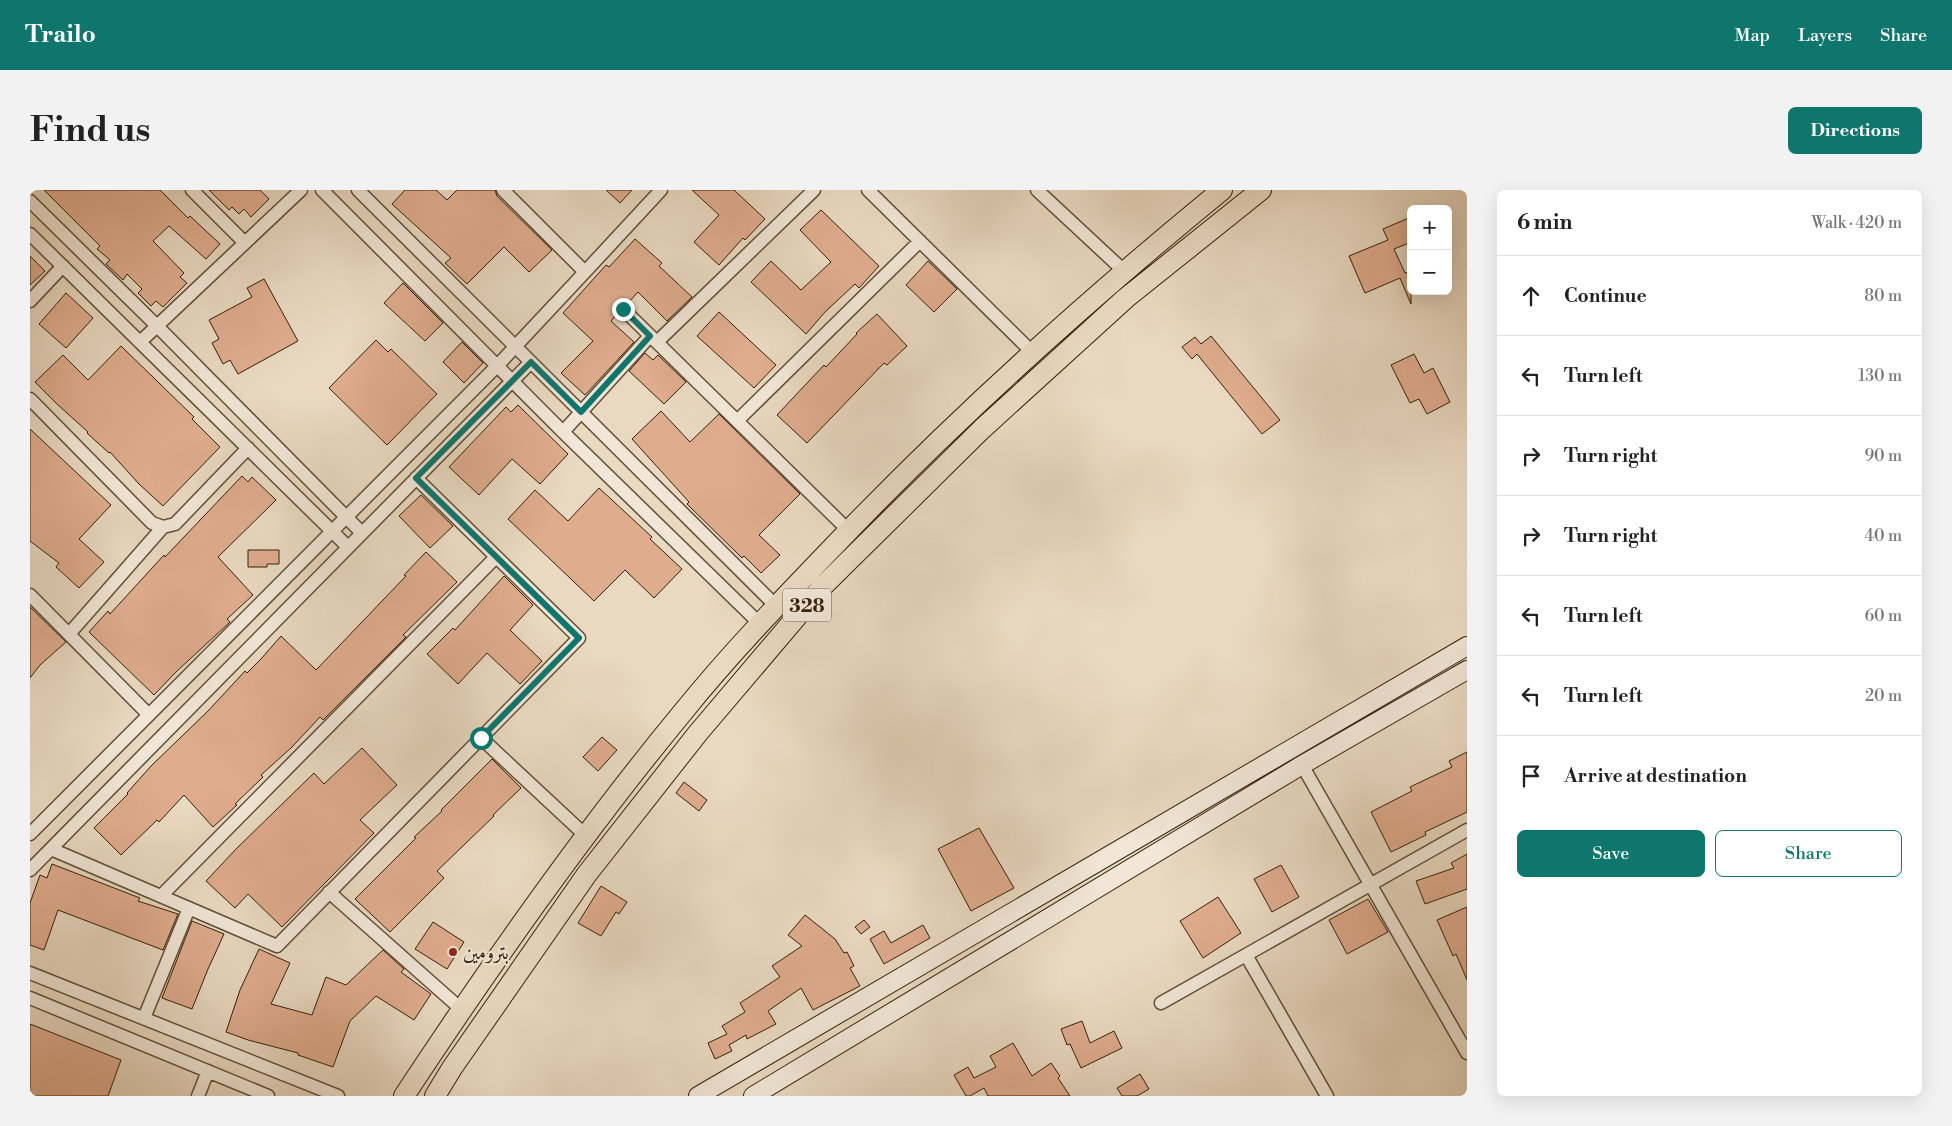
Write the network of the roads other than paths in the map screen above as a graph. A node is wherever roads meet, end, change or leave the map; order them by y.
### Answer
1 (192, 190) edge
2 (301, 190) edge
3 (322, 190) edge
4 (358, 190) edge
5 (503, 190) edge
6 (661, 190) edge
7 (814, 190) edge
8 (868, 190) edge
9 (1037, 190) edge
10 (1222, 190) edge
11 (1261, 190) edge
12 (30, 202) edge
13 (30, 234) edge
14 (920, 241) junction
15 (245, 243) junction
16 (63, 266) junction
17 (1124, 271) junction
18 (585, 272) junction
19 (30, 301) edge
20 (623, 309) dead end
21 (157, 326) junction
22 (653, 339) junction
23 (140, 342) junction
24 (515, 347) junction
25 (1032, 352) junction
26 (531, 362) junction
27 (498, 365) junction
28 (513, 380) junction
29 (30, 399) edge
30 (581, 412) junction
31 (737, 421) junction
32 (563, 432) junction
33 (248, 448) junction
34 (416, 478) junction
35 (347, 517) junction
36 (163, 528) junction
37 (848, 530) junction
38 (333, 531) junction
39 (362, 533) junction
40 (348, 547) junction
41 (496, 557) junction
42 (30, 595) edge
43 (776, 606) junction
44 (760, 624) junction
45 (69, 634) junction
46 (1467, 646) edge
47 (1467, 670) edge
48 (149, 715) junction
49 (481, 738) junction
50 (1302, 765) junction
51 (1467, 830) edge
52 (30, 834) edge
53 (585, 835) junction
54 (52, 848) junction
55 (30, 870) edge
56 (1370, 884) junction
57 (329, 892) junction
58 (161, 896) junction
59 (188, 908) junction
60 (1246, 954) junction
61 (30, 973) edge
62 (30, 998) edge
63 (1162, 1003) dead end
64 (461, 1009) junction
65 (144, 1018) junction
66 (1467, 1053) edge
67 (208, 1072) junction
68 (198, 1096) edge
69 (268, 1096) edge
70 (338, 1096) edge
71 (404, 1096) edge
72 (435, 1096) edge
73 (698, 1096) edge
74 (753, 1096) edge
75 (1327, 1096) edge

1 - 15 street
2 - 15 street
3 - 27 street
4 - 24 street
5 - 18 street
6 - 18 street
7 - 22 street
8 - 14 street
9 - 17 street
10 - 17 main road, 328
11 - 72 main road, 328
12 - 21 street
13 - 16 street
14 - 25 street
14 - 31 street
15 - 21 street
16 - 19 street
16 - 23 street
17 - 25 main road, 328
18 - 24 street
20 - 22 street
21 - 23 street
21 - 35 street
22 - 30 street
22 - 31 street
23 - 33 street
24 - 26 street
24 - 27 street
25 - 37 main road, 328
26 - 28 street
26 - 30 street
27 - 28 street
27 - 35 street
28 - 32 street
28 - 34 street
29 - 36 street
30 - 32 street
30 - 43 street
31 - 37 street
32 - 44 street
33 - 36 street
33 - 38 street
34 - 39 street
34 - 41 street
35 - 38 street
35 - 39 street
36 - 45 street
37 - 43 main road, 328
38 - 40 street
38 - 48 street
39 - 40 street
40 - 54 street
41 - 49 street
41 - 58 street
42 - 45 street
43 - 44 main road
44 - 53 main road
45 - 48 street
46 - 73 main road
47 - 50 main road
48 - 52 street
49 - 53 street
49 - 57 street
50 - 56 street
50 - 74 main road
51 - 56 street
53 - 64 main road
54 - 55 street
54 - 58 street
56 - 60 street
56 - 66 street
57 - 59 street
57 - 64 street
58 - 59 street
59 - 65 street
60 - 63 street
60 - 75 street
61 - 65 street
62 - 67 street
64 - 71 main road
65 - 70 street
67 - 68 street
67 - 69 street

